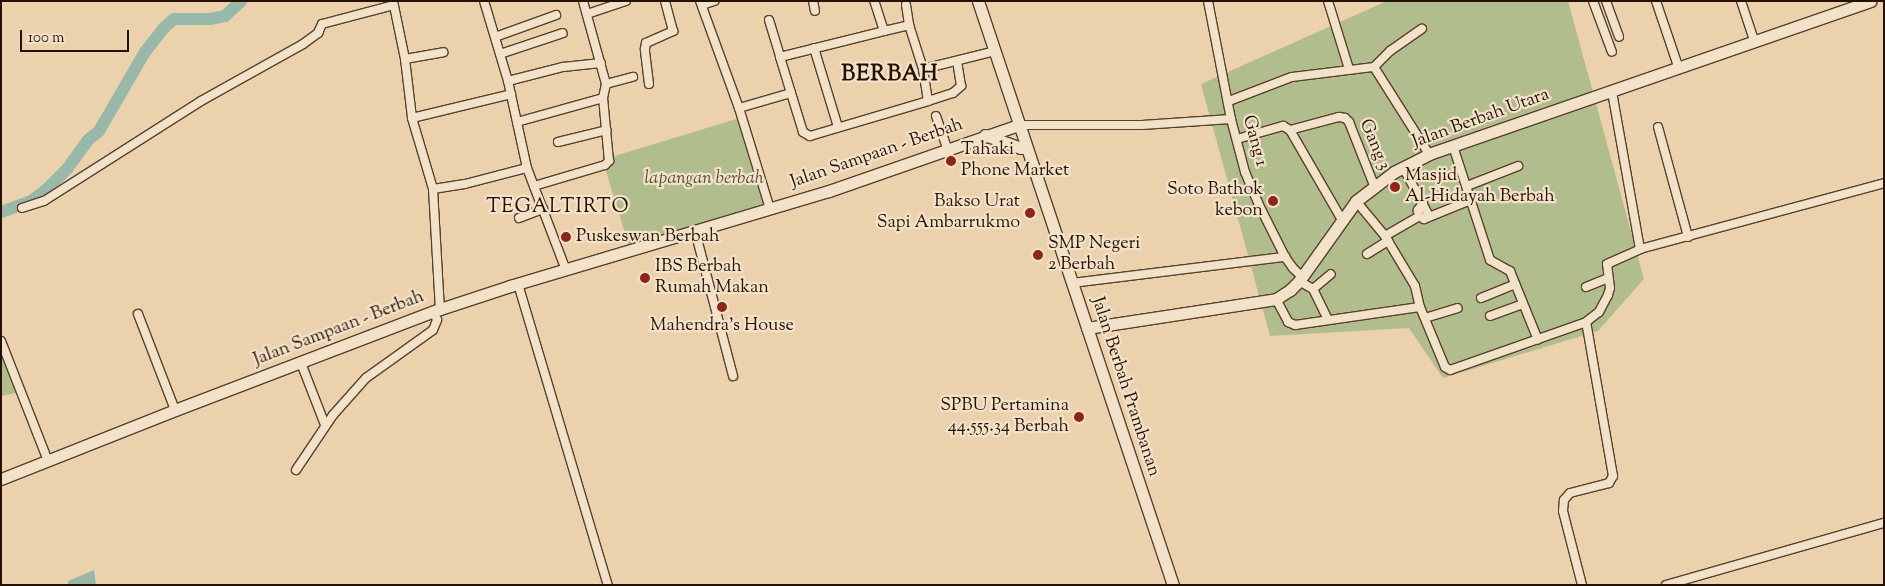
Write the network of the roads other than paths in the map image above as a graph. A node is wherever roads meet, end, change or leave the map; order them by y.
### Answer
1 (484, 1) edge
2 (583, 1) edge
3 (626, 1) edge
4 (665, 1) edge
5 (714, 1) edge
6 (813, 1) edge
7 (874, 1) edge
8 (978, 1) edge
9 (1208, 1) edge
10 (1328, 1) edge
11 (1593, 1) edge
12 (1606, 1) edge
13 (1656, 1) edge
14 (1740, 1) edge
15 (1870, 1) edge
16 (393, 3) edge
17 (701, 3) edge
18 (906, 5) dead end
19 (815, 11) dead end
20 (587, 14) junction
21 (556, 15) dead end
22 (768, 20) dead end
23 (909, 25) junction
24 (1422, 29) dead end
25 (884, 31) junction
26 (563, 33) dead end
27 (495, 37) junction
28 (1619, 37) dead end
29 (1754, 40) junction
30 (814, 48) junction
31 (995, 51) junction
32 (443, 52) dead end
33 (1612, 52) dead end
34 (500, 54) junction
35 (780, 57) junction
36 (405, 58) junction
37 (957, 61) junction
38 (600, 63) junction
39 (1678, 66) junction
40 (1374, 67) junction
41 (922, 69) junction
42 (1349, 69) junction
43 (633, 77) dead end
44 (508, 81) junction
45 (606, 84) junction
46 (649, 84) dead end
47 (1612, 92) junction
48 (791, 93) junction
49 (511, 94) junction
50 (604, 98) junction
51 (928, 101) junction
52 (1229, 101) junction
53 (738, 108) junction
54 (936, 116) dead end
55 (412, 118) junction
56 (1231, 119) junction
57 (517, 122) junction
58 (1018, 125) junction
59 (838, 127) junction
60 (1658, 127) dead end
61 (606, 130) junction
62 (1290, 130) junction
63 (985, 135) junction
64 (1236, 139) junction
65 (558, 142) dead end
66 (1453, 146) junction
67 (1025, 147) junction
68 (948, 148) junction
69 (1428, 154) junction
70 (1518, 166) dead end
71 (1403, 167) junction
72 (527, 168) junction
73 (1884, 183) edge
74 (1374, 185) junction
75 (534, 186) junction
76 (1467, 186) junction
77 (433, 189) junction
78 (1356, 200) junction
79 (1471, 200) junction
80 (1423, 203) junction
81 (22, 208) dead end
82 (543, 209) junction
83 (770, 209) junction
84 (1420, 216) junction
85 (1429, 216) junction
86 (519, 218) dead end
87 (1342, 220) junction
88 (695, 231) junction
89 (1688, 237) junction
90 (1387, 238) junction
91 (1640, 249) junction
92 (1367, 254) dead end
93 (1285, 257) junction
94 (566, 270) junction
95 (1330, 274) dead end
96 (1608, 278) junction
97 (1301, 279) junction
98 (1072, 283) junction
99 (518, 284) junction
100 (1515, 284) junction
101 (1586, 287) dead end
102 (1313, 289) junction
103 (1481, 298) dead end
104 (1276, 299) junction
105 (1523, 304) junction
106 (1420, 307) junction
107 (1457, 308) dead end
108 (437, 310) junction
109 (138, 314) dead end
110 (1490, 316) dead end
111 (1425, 318) junction
112 (1328, 320) junction
113 (1586, 322) junction
114 (1087, 328) junction
115 (1538, 340) junction
116 (1, 341) edge
117 (301, 363) junction
118 (733, 376) dead end
119 (175, 410) junction
120 (325, 425) junction
121 (48, 461) junction
122 (296, 470) dead end
123 (1, 479) edge
124 (1884, 523) edge
125 (608, 585) edge
126 (1173, 585) edge
127 (1582, 585) edge
128 (1666, 585) edge

1 - 27 street
2 - 20 street
3 - 20 street
4 - 46 street
5 - 17 street
6 - 19 street
7 - 25 street
8 - 31 main road, Jalan Berbah Prambanan
9 - 52 street, Gang 1
10 - 42 street
11 - 33 street
12 - 28 street
13 - 39 street
14 - 29 street
15 - 29 main road, Jalan Berbah Utara
16 - 36 street
16 - 81 street
17 - 53 street
18 - 23 street
20 - 38 street
21 - 27 street
22 - 35 street
23 - 25 street
23 - 41 street
24 - 40 street
25 - 30 street
26 - 34 street
27 - 34 street
29 - 39 main road, Jalan Berbah Utara
30 - 35 street
30 - 59 street
31 - 37 street
31 - 58 main road, Jalan Berbah Prambanan
32 - 36 street
34 - 44 street
35 - 48 street
36 - 55 street
37 - 41 street
37 - 51 street
38 - 44 street
38 - 45 street
39 - 47 main road, Jalan Berbah Utara
40 - 42 street
40 - 69 street
41 - 51 street
42 - 52 street
43 - 45 street
44 - 49 street
45 - 50 street
47 - 66 main road, Jalan Berbah Utara
47 - 91 street
48 - 53 street
48 - 59 street
49 - 55 street
49 - 57 street
50 - 57 street
50 - 61 street
51 - 59 street
52 - 56 street, Gang 1
53 - 83 street
54 - 68 street
55 - 77 street
56 - 58 street
56 - 64 street, Gang 1
57 - 72 street
58 - 63 main road, Jalan Sampaan - Berbah
58 - 67 main road, Jalan Berbah Prambanan
60 - 89 street
61 - 65 street
61 - 75 street
62 - 64 street
62 - 74 street, Gang 3
62 - 87 street
63 - 67 main road, Jalan Sampaan - Berbah
63 - 68 main road, Jalan Sampaan - Berbah
64 - 93 street, Gang 1
66 - 69 main road, Jalan Berbah Utara
66 - 76 street
67 - 98 main road, Jalan Berbah Prambanan
68 - 83 main road, Jalan Sampaan - Berbah
69 - 71 main road, Jalan Berbah Utara
70 - 76 street
71 - 74 main road, Jalan Berbah Utara
71 - 80 street
72 - 75 street
72 - 77 street
73 - 89 street
74 - 78 main road, Jalan Berbah Utara
75 - 82 street
76 - 79 street
77 - 108 street
78 - 87 main road, Jalan Berbah Utara
78 - 90 street
79 - 85 street
79 - 100 street
80 - 84 street
80 - 85 street
82 - 86 street
82 - 94 street
83 - 88 main road, Jalan Sampaan - Berbah
84 - 85 street
84 - 90 street
87 - 97 main road, Jalan Berbah Utara
88 - 94 main road, Jalan Sampaan - Berbah
88 - 118 street
89 - 91 street
90 - 92 street
90 - 106 street
91 - 96 street
93 - 97 street, Gang 1
93 - 98 street
94 - 99 main road, Jalan Sampaan - Berbah
95 - 102 street
96 - 101 street
96 - 113 street
97 - 102 street, Gang 1
97 - 104 main road, Jalan Berbah Utara
98 - 114 main road, Jalan Berbah Prambanan
99 - 108 main road, Jalan Sampaan - Berbah
99 - 125 street
100 - 103 street
100 - 105 street
102 - 112 street
104 - 112 street
104 - 114 main road, Jalan Berbah Utara
105 - 110 street
105 - 115 street
106 - 111 street
106 - 112 street
107 - 111 street
108 - 117 main road, Jalan Sampaan - Berbah
108 - 120 street
109 - 119 street
111 - 115 street
113 - 115 street
113 - 127 street
114 - 126 main road, Jalan Berbah Prambanan
116 - 121 street
117 - 119 main road, Jalan Sampaan - Berbah
117 - 120 street
119 - 121 main road, Jalan Sampaan - Berbah
120 - 122 street
121 - 123 main road, Jalan Sampaan - Berbah
124 - 128 street

